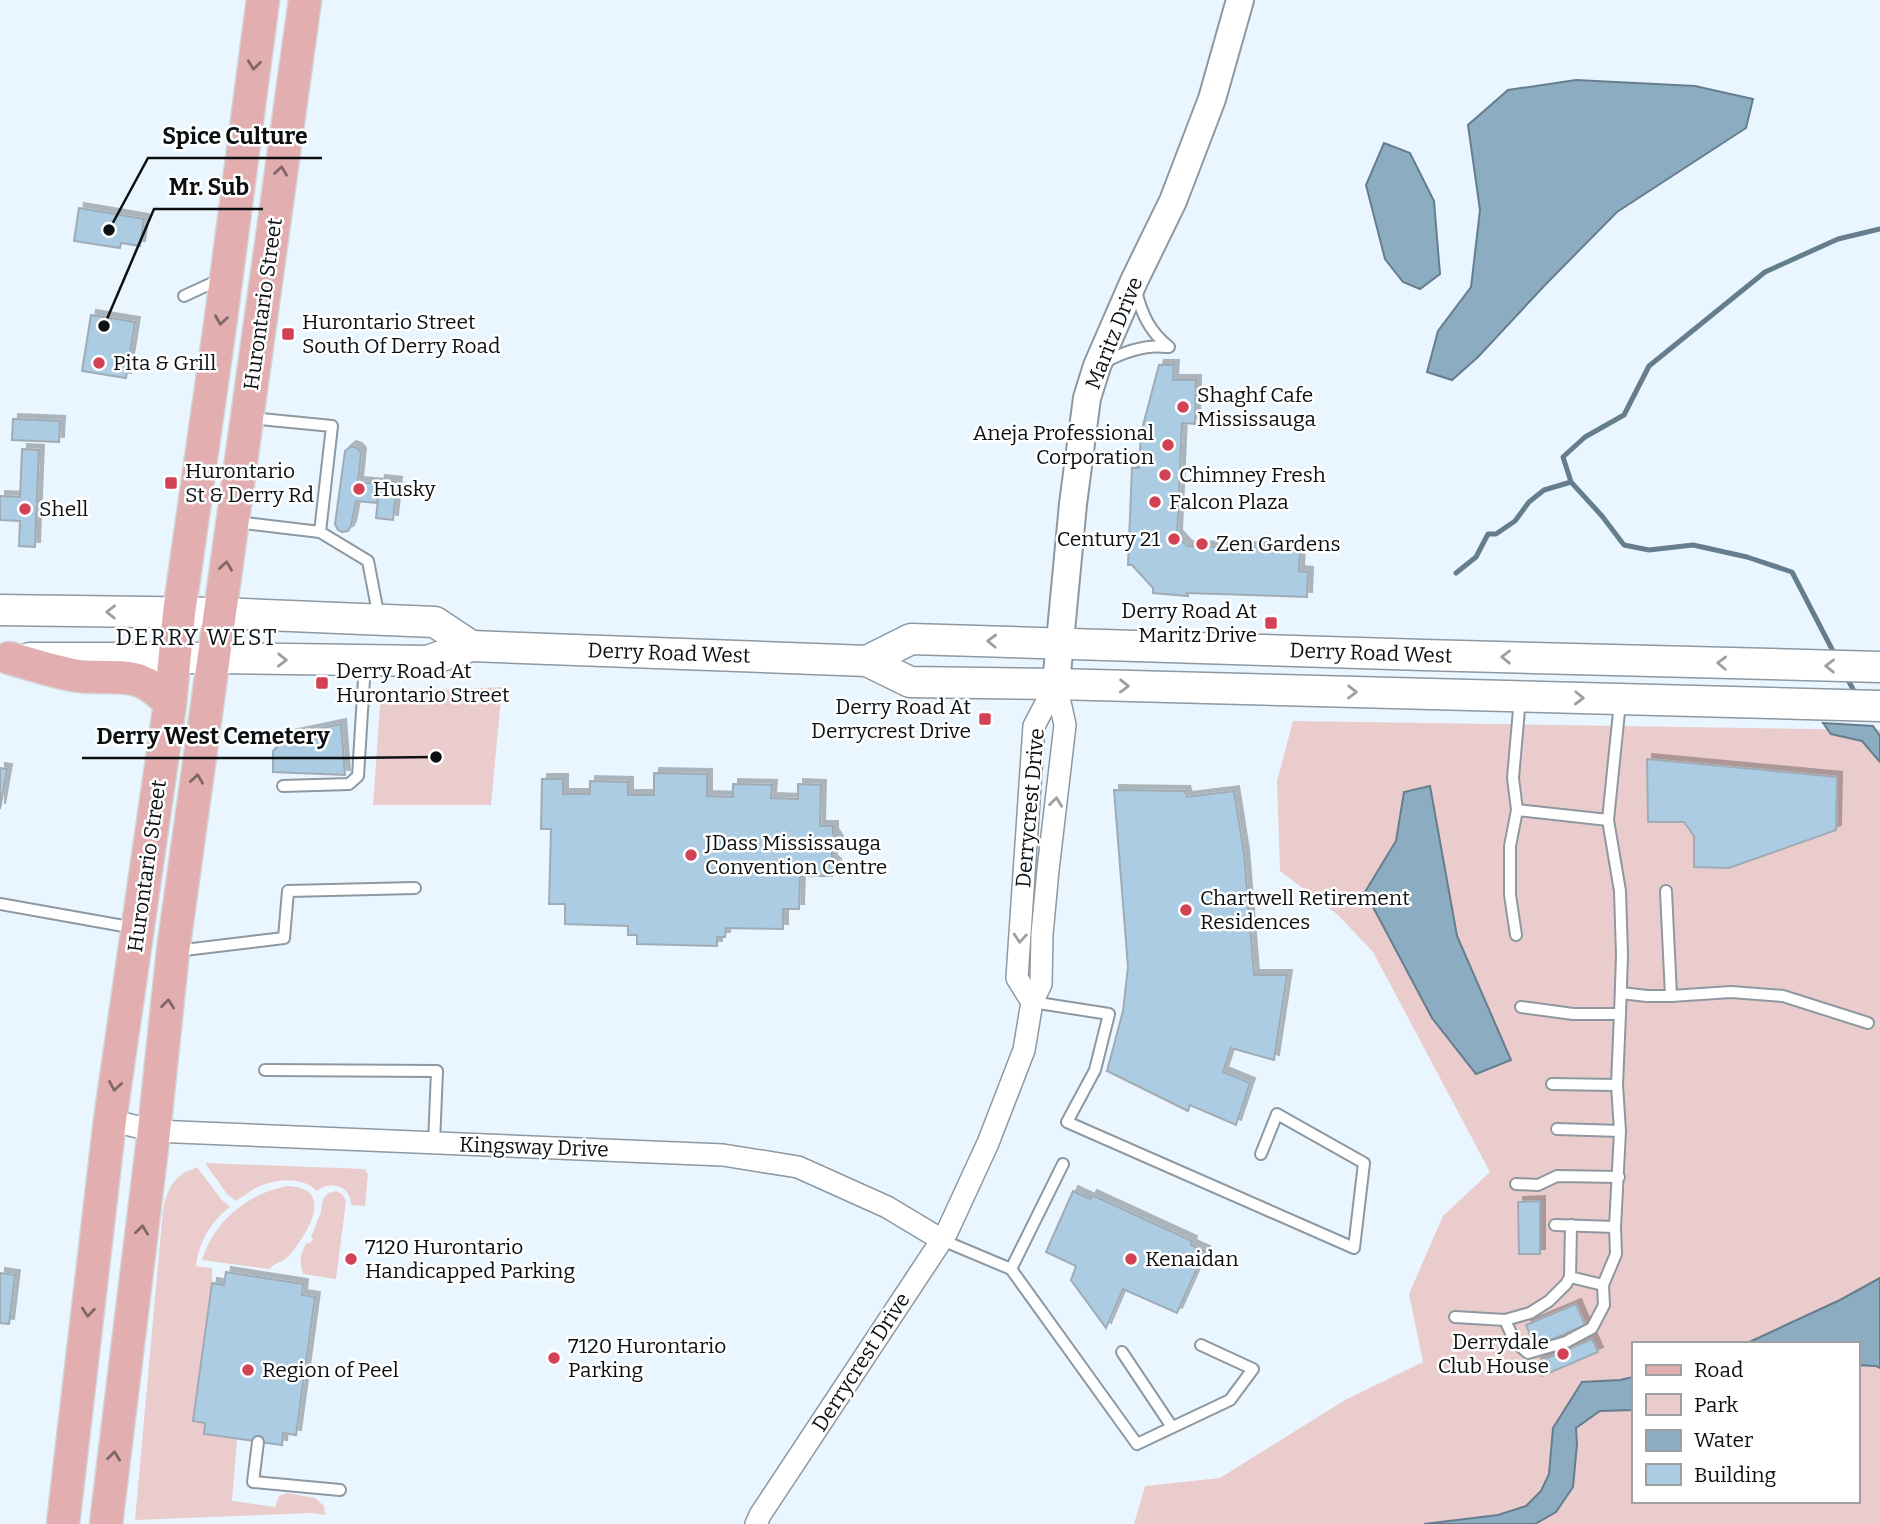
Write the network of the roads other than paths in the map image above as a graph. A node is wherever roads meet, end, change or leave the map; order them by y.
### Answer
1 (262, 0) edge
2 (304, 0) edge
3 (1240, 0) edge
4 (226, 277) junction
5 (1134, 281) junction
6 (184, 296) dead end
7 (1097, 366) junction
8 (247, 417) junction
9 (232, 521) junction
10 (320, 532) junction
11 (0, 610) edge
12 (180, 612) junction
13 (219, 613) junction
14 (379, 618) junction
15 (1060, 642) junction
16 (471, 646) junction
17 (5, 658) edge
18 (214, 658) junction
19 (176, 659) junction
20 (1623, 660) junction
21 (366, 661) junction
22 (867, 661) junction
23 (1875, 667) edge
24 (1056, 684) junction
25 (1521, 696) junction
26 (1620, 699) junction
27 (170, 704) junction
28 (1880, 705) edge
29 (283, 786) dead end
30 (1517, 810) junction
31 (1608, 820) junction
32 (415, 888) dead end
33 (1666, 891) dead end
34 (0, 904) edge
35 (138, 929) junction
36 (1516, 935) dead end
37 (173, 951) junction
38 (1621, 993) junction
39 (1671, 996) junction
40 (1032, 1002) junction
41 (1521, 1007) dead end
42 (1620, 1014) junction
43 (1868, 1023) dead end
44 (265, 1070) dead end
45 (1552, 1084) dead end
46 (1617, 1085) junction
47 (110, 1120) junction
48 (1557, 1129) dead end
49 (154, 1131) junction
50 (1620, 1131) junction
51 (434, 1143) junction
52 (1261, 1154) dead end
53 (1063, 1164) dead end
54 (1619, 1177) junction
55 (1516, 1184) dead end
56 (1555, 1224) dead end
57 (1571, 1225) junction
58 (1615, 1227) junction
59 (942, 1240) junction
60 (1011, 1269) junction
61 (1570, 1277) junction
62 (1603, 1285) junction
63 (1455, 1317) dead end
64 (1505, 1320) junction
65 (1201, 1345) dead end
66 (1122, 1352) dead end
67 (1172, 1427) junction
68 (258, 1442) dead end
69 (340, 1490) dead end
70 (64, 1524) edge
71 (106, 1524) edge
72 (756, 1524) edge

1 -> 4 main road, Hurontario Street
8 -> 2 main road, Hurontario Street
3 - 5 street, Maritz Drive
4 - 6 lane
4 -> 12 main road, Hurontario Street
5 - 7 street, Maritz Drive
5 - 7 lane
7 - 15 street, Maritz Drive
8 - 9 main road, Hurontario Street
8 - 10 lane
9 - 10 lane
13 -> 9 main road, Hurontario Street
10 - 14 lane
12 -> 11 main road
12 - 13 main road
12 - 19 main road, Hurontario Street
13 - 14 main road
13 - 18 main road, Hurontario Street
14 - 16 main road
20 -> 15 main road, Derry Road West
15 -> 22 main road, Derry Road West
15 - 24 street, Maritz Drive
16 - 21 main road, Derry Road West
16 - 22 main road, Derry Road West
17 - 19 main road, Derry Road West
17 - 27 main road
18 - 19 main road, Derry Road West
18 -> 21 main road, Derry Road West
37 -> 18 main road, Hurontario Street
19 - 27 main road, Hurontario Street
23 -> 20 main road, Derry Road West
20 - 26 main road
21 - 29 lane
22 - 24 main road, Derry Road West
24 -> 25 main road, Derry Road West
40 -> 24 street, Derrycrest Drive
24 -> 40 street, Derrycrest Drive
25 -> 26 main road, Derry Road West
25 - 30 lane
26 - 28 main road, Derry Road West
26 - 31 lane
27 - 35 main road, Hurontario Street
30 - 31 lane
30 - 36 lane
31 - 38 lane
32 - 37 lane
33 - 39 lane
34 - 35 lane
35 -> 47 main road, Hurontario Street
49 -> 37 main road, Hurontario Street
38 - 39 lane
38 - 42 lane
39 - 43 lane
40 - 52 lane
40 - 59 street, Derrycrest Drive
41 - 42 lane
42 - 46 lane
44 - 51 lane
45 - 46 lane
46 - 50 lane
47 - 49 street, Kingsway Drive
47 -> 70 main road, Hurontario Street
48 - 50 lane
49 - 51 street, Kingsway Drive
71 -> 49 main road, Hurontario Street
50 - 54 lane
51 - 59 street, Kingsway Drive
53 - 60 lane
54 - 55 lane
54 - 58 lane
56 - 57 lane
57 - 58 lane
57 - 61 lane
58 - 62 lane
59 - 60 lane
59 - 72 street, Derrycrest Drive
60 - 67 lane
61 - 62 lane
61 - 64 lane
62 - 64 lane
63 - 64 lane
65 - 67 lane
66 - 67 lane
68 - 69 lane

